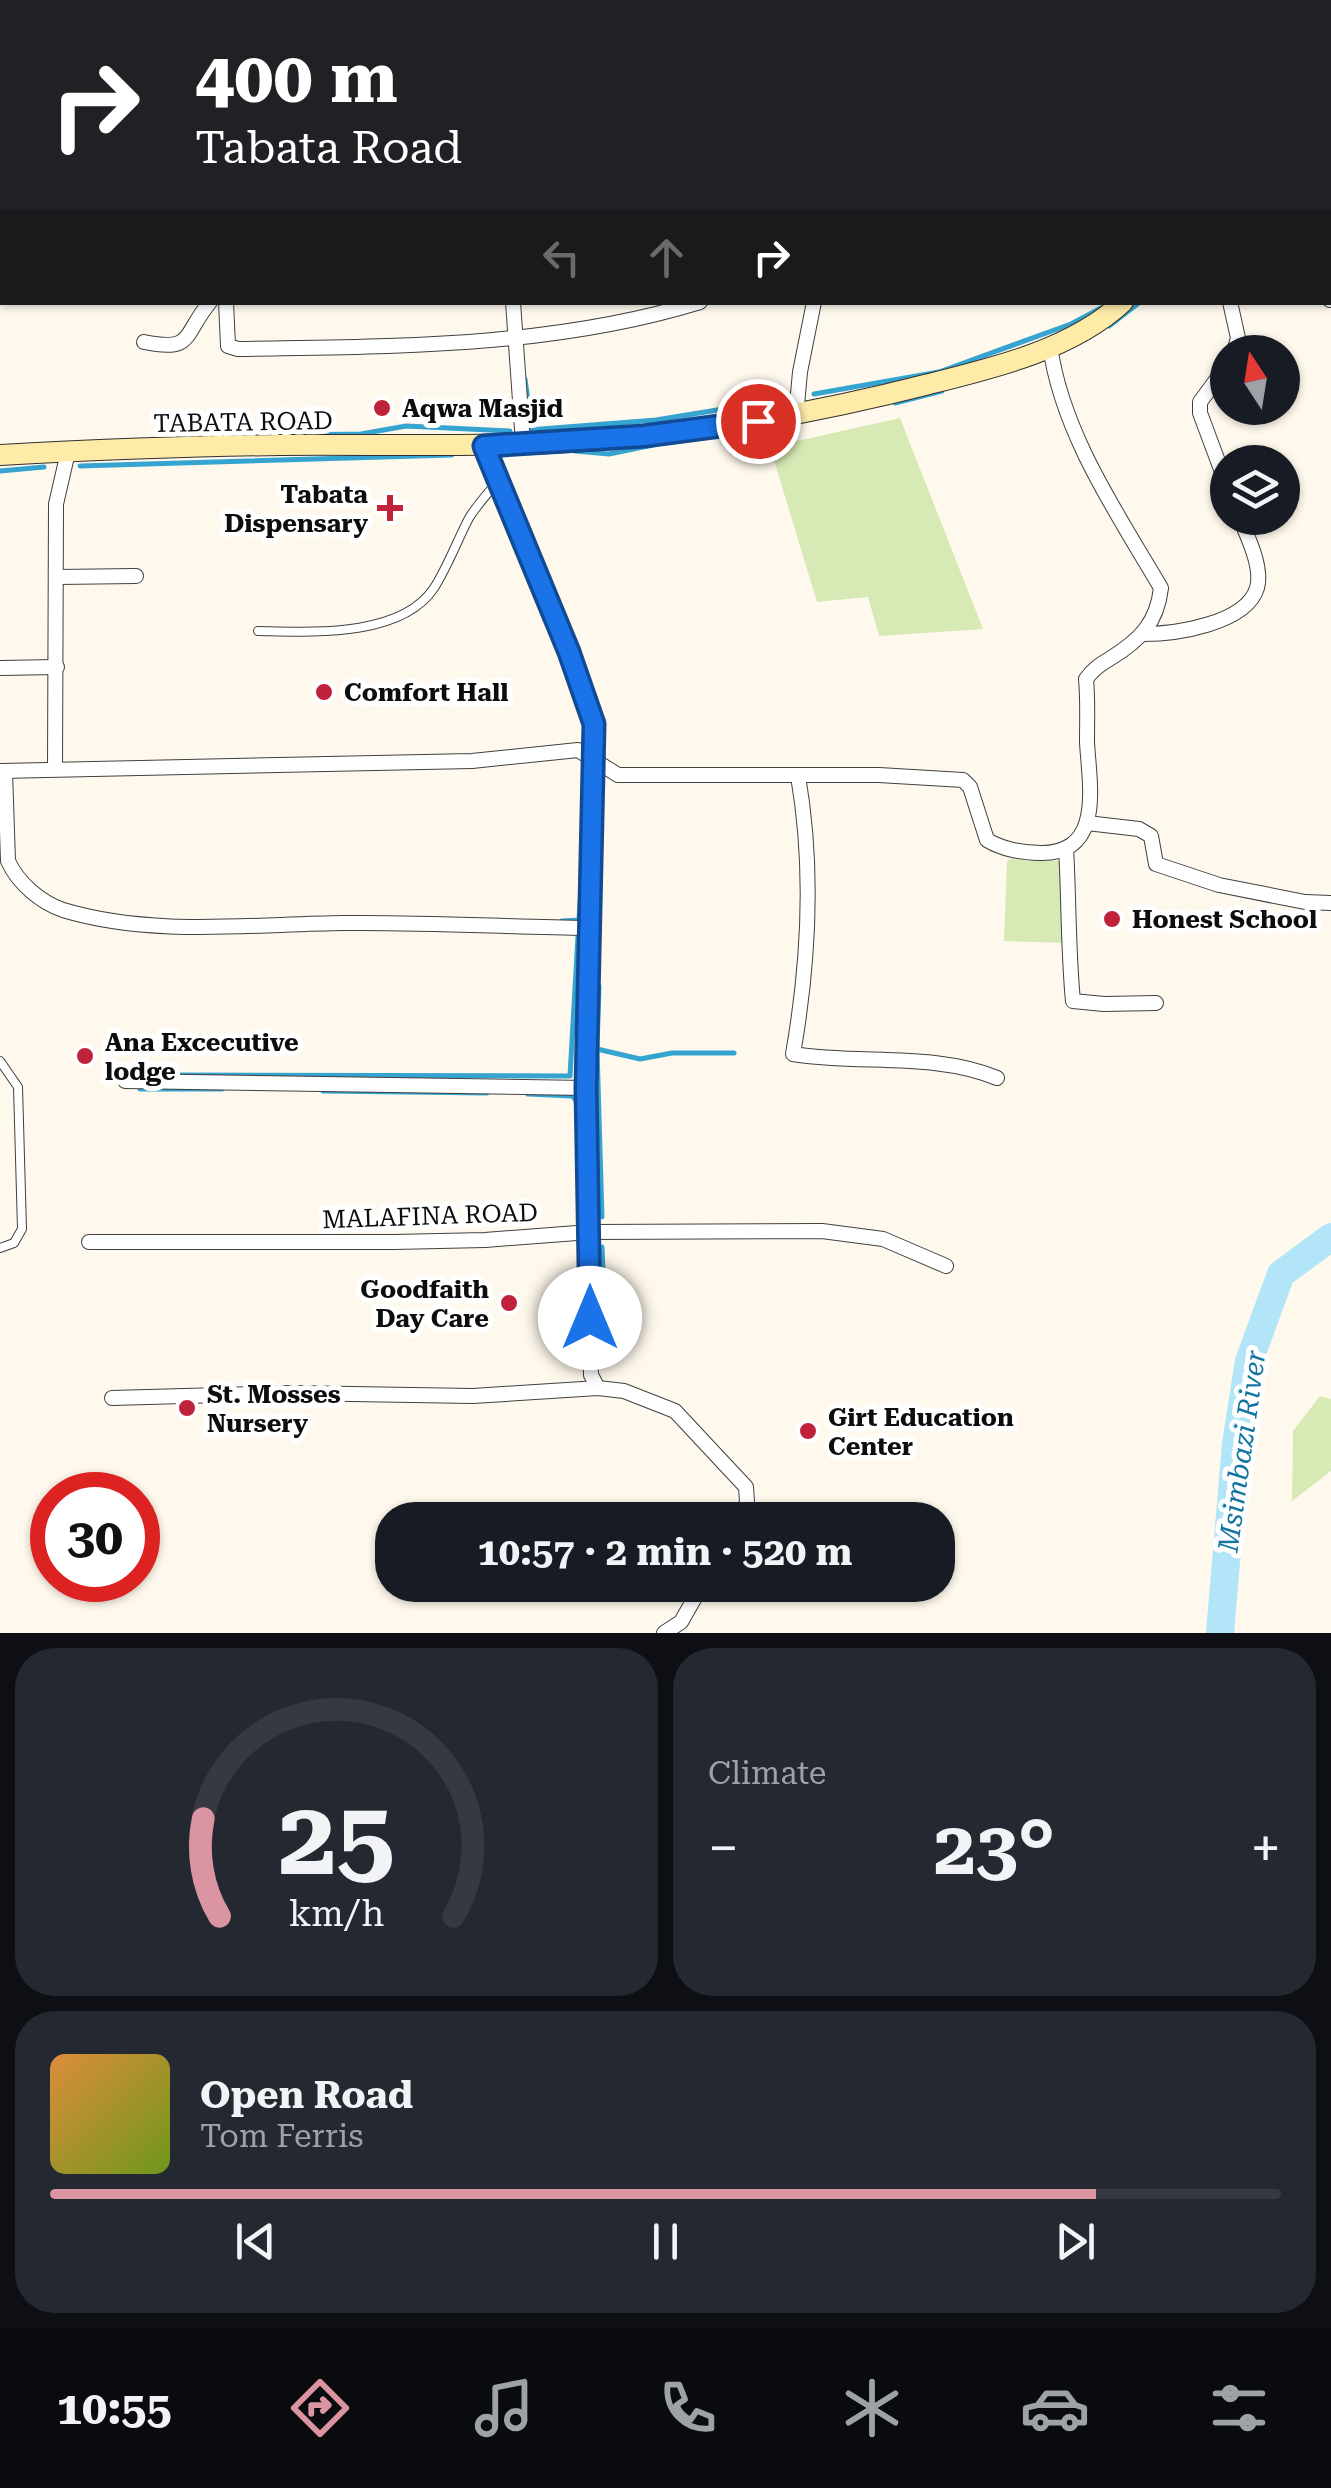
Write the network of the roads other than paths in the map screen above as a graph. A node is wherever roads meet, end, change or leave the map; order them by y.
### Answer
1 (208, 305) edge
2 (226, 305) edge
3 (512, 305) edge
4 (687, 305) edge
5 (813, 305) edge
6 (1120, 305) edge
7 (1231, 305) edge
8 (1237, 335) edge
9 (516, 338) junction
10 (144, 342) dead end
11 (1050, 346) junction
12 (1210, 388) edge
13 (796, 416) junction
14 (523, 443) junction
15 (1212, 445) edge
16 (484, 446) junction
17 (68, 452) junction
18 (0, 455) edge
19 (498, 480) junction
20 (1245, 535) edge
21 (136, 576) dead end
22 (57, 577) junction
23 (258, 631) dead end
24 (1143, 634) junction
25 (58, 667) junction
26 (0, 668) edge
27 (594, 761) junction
28 (55, 769) junction
29 (2, 771) edge
30 (798, 776) junction
31 (1087, 823) junction
32 (1066, 848) junction
33 (1331, 902) edge
34 (588, 928) junction
35 (1156, 1003) dead end
36 (0, 1062) edge
37 (997, 1078) dead end
38 (124, 1081) dead end
39 (586, 1088) junction
40 (590, 1232) junction
41 (89, 1242) dead end
42 (0, 1248) edge
43 (946, 1266) dead end
44 (598, 1388) junction
45 (112, 1398) dead end
46 (747, 1502) edge
47 (692, 1602) edge
48 (664, 1633) edge

1 - 10 street
2 - 9 street
3 - 9 street
4 - 9 street
5 - 13 street
6 - 11 main road, TABATA ROAD
7 - 8 street
9 - 14 street
11 - 13 main road, TABATA ROAD
11 - 24 street
12 - 15 street
13 - 14 main road, TABATA ROAD
14 - 16 main road, TABATA ROAD
16 - 17 main road, TABATA ROAD
16 - 19 street
17 - 18 main road, TABATA ROAD
17 - 22 street
19 - 23 lane
19 - 27 street
20 - 24 street
21 - 22 street
22 - 25 street
24 - 31 street
25 - 26 street
25 - 28 street
27 - 28 street
27 - 30 street
27 - 34 street
28 - 29 street
29 - 34 street
30 - 32 street
30 - 37 street
31 - 32 street
31 - 33 street
32 - 35 street
34 - 39 street
36 - 42 lane
38 - 39 street
39 - 40 street
40 - 41 street, MALAFINA ROAD
40 - 43 street, MALAFINA ROAD
40 - 44 street
44 - 45 street
44 - 46 street
47 - 48 street

